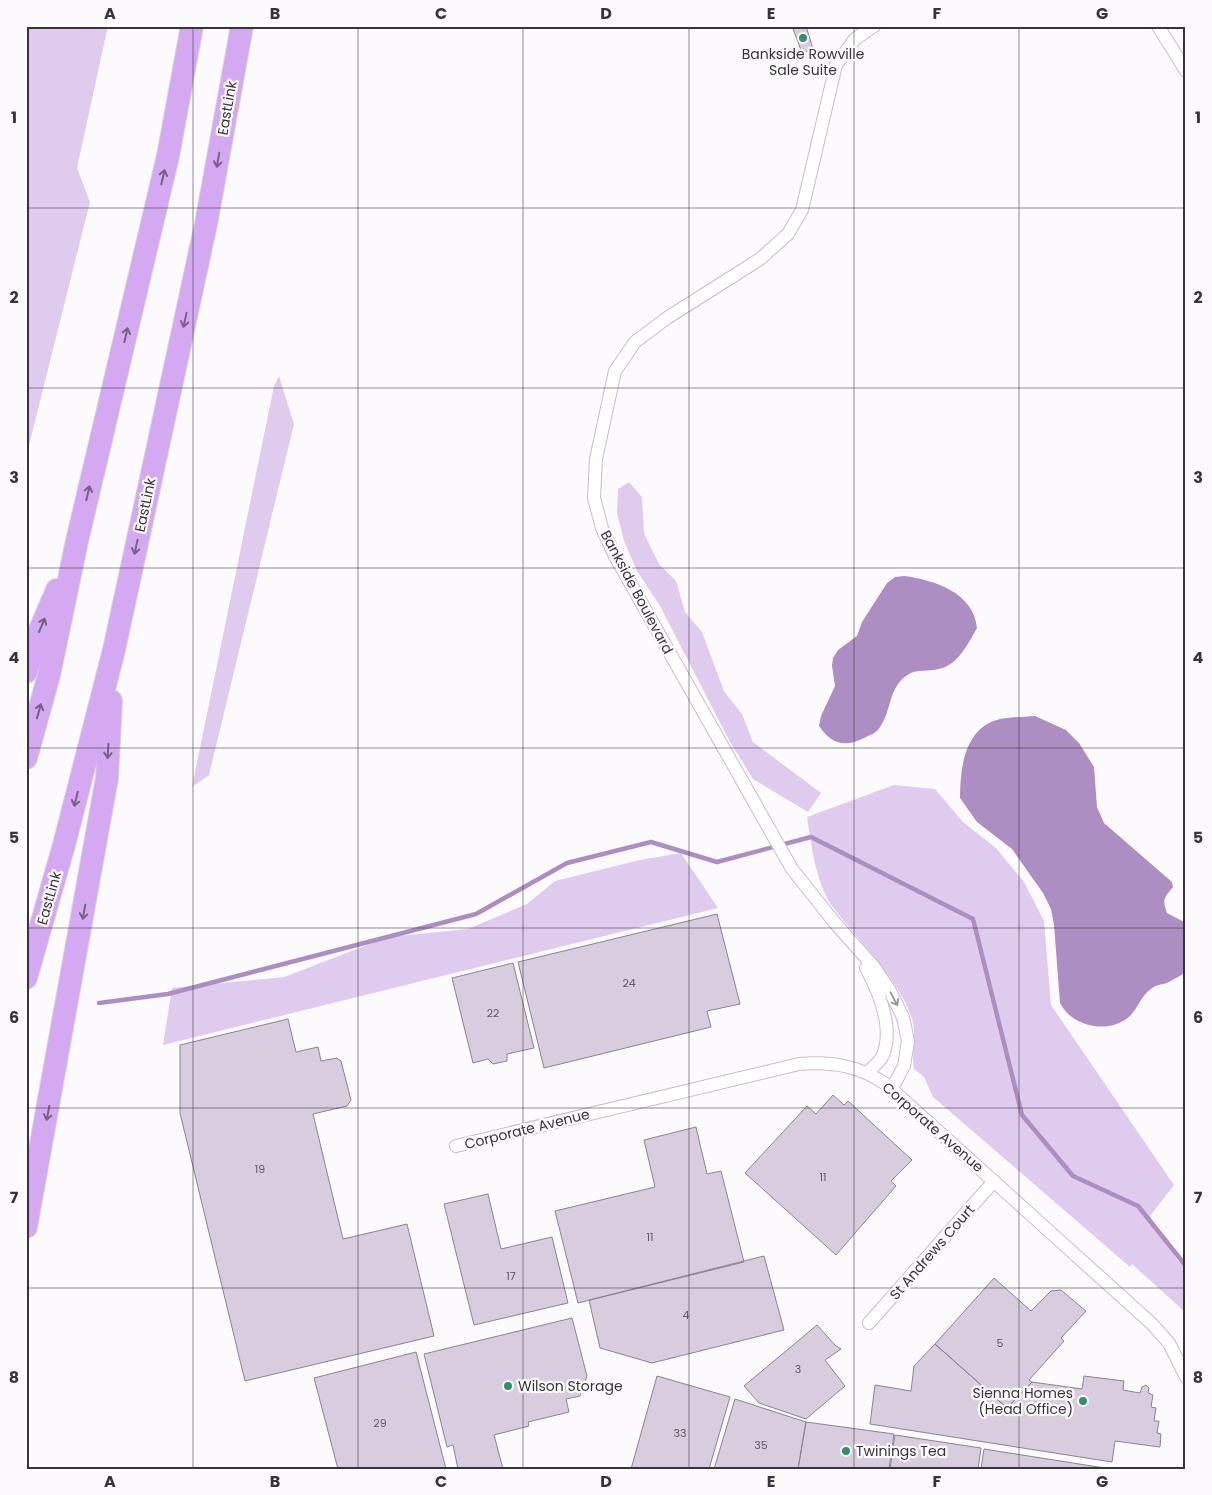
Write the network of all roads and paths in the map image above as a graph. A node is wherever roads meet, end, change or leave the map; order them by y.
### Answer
1 (192, 26) edge
2 (242, 26) edge
3 (874, 26) edge
4 (1158, 26) edge
5 (1186, 71) edge
6 (77, 541) junction
7 (114, 650) junction
8 (26, 672) edge
9 (26, 758) edge
10 (855, 945) junction
11 (26, 978) edge
12 (867, 1073) junction
13 (892, 1090) junction
14 (456, 1146) dead end
15 (994, 1181) junction
16 (26, 1227) edge
17 (869, 1322) dead end
18 (1186, 1377) edge

6 -> 1 highway
2 -> 7 highway, EastLink
3 - 10 street, Bankside Boulevard
4 - 5 street
8 -> 6 highway
9 -> 6 highway
7 -> 11 highway, EastLink
7 -> 16 highway
10 - 12 street, Bankside Boulevard
10 -> 13 street, Bankside Boulevard
12 - 13 street, Corporate Avenue
12 - 14 street, Corporate Avenue
13 - 15 street, Corporate Avenue
15 - 17 street, St Andrews Court
15 - 18 street, Corporate Avenue

